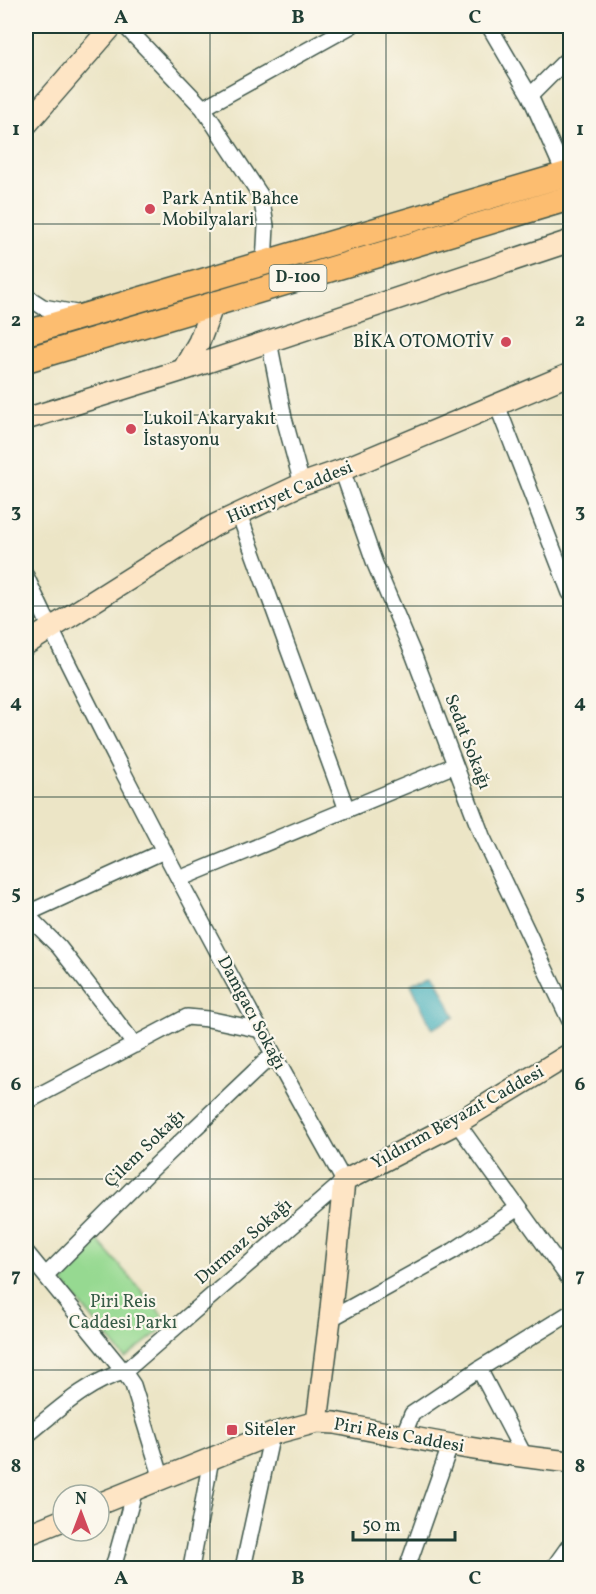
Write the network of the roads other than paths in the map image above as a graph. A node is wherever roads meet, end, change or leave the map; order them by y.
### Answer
1 (112, 26) edge
2 (124, 26) edge
3 (351, 26) edge
4 (489, 26) edge
5 (570, 56) edge
6 (530, 96) junction
7 (203, 108) junction
8 (26, 124) edge
9 (568, 174) edge
10 (570, 198) edge
11 (570, 241) edge
12 (264, 264) junction
13 (26, 296) edge
14 (214, 302) junction
15 (90, 315) junction
16 (26, 333) edge
17 (269, 340) junction
18 (26, 360) edge
19 (183, 370) junction
20 (570, 378) edge
21 (496, 405) junction
22 (26, 419) edge
23 (342, 470) junction
24 (302, 484) junction
25 (239, 514) junction
26 (26, 576) edge
27 (570, 593) edge
28 (50, 628) junction
29 (26, 644) edge
30 (455, 765) junction
31 (347, 810) junction
32 (164, 851) junction
33 (179, 879) junction
34 (26, 914) edge
35 (570, 1021) edge
36 (261, 1030) junction
37 (135, 1045) junction
38 (273, 1054) junction
39 (569, 1058) edge
40 (26, 1102) edge
41 (458, 1123) junction
42 (344, 1181) junction
43 (518, 1208) junction
44 (26, 1252) edge
45 (46, 1275) junction
46 (570, 1280) edge
47 (570, 1313) edge
48 (330, 1319) junction
49 (479, 1369) junction
50 (124, 1372) junction
51 (317, 1422) junction
52 (272, 1434) junction
53 (26, 1436) edge
54 (403, 1436) junction
55 (450, 1446) junction
56 (525, 1457) junction
57 (211, 1459) junction
58 (570, 1462) edge
59 (162, 1479) junction
60 (135, 1489) junction
61 (111, 1499) edge
62 (51, 1525) edge
63 (26, 1535) edge
64 (570, 1547) edge
65 (113, 1569) edge
66 (191, 1569) edge
67 (243, 1569) edge
68 (406, 1569) edge
69 (555, 1569) edge

1 - 8 main road
2 - 7 street
3 - 7 street
4 - 6 street
5 - 6 street
6 - 9 street
7 - 12 street
9 - 12 highway, D-100
10 - 14 highway, D-100
11 - 17 main road
12 - 15 highway, D-100
13 - 15 street
14 - 18 highway, D-100
14 - 19 main road
15 - 16 highway, D-100
17 - 19 main road
17 - 24 street
19 - 22 main road
20 - 21 main road, Hürriyet Caddesi
21 - 23 main road, Hürriyet Caddesi
21 - 27 street
23 - 24 main road, Hürriyet Caddesi
23 - 30 street, Sedat Sokağı
24 - 25 main road, Hürriyet Caddesi
25 - 28 main road, Hürriyet Caddesi
25 - 31 street
26 - 28 street, Damgacı Sokağı
28 - 29 main road, Hürriyet Caddesi
28 - 32 street, Damgacı Sokağı
30 - 31 street
30 - 35 street, Sedat Sokağı
31 - 33 street
32 - 33 street, Damgacı Sokağı
32 - 34 street
33 - 36 street, Damgacı Sokağı
34 - 37 street
36 - 37 street
36 - 38 street, Damgacı Sokağı
37 - 40 street
38 - 42 street, Damgacı Sokağı
38 - 45 street, Çilem Sokağı
39 - 41 main road, Yıldırım Beyazıt Caddesi
41 - 42 main road, Yıldırım Beyazıt Caddesi
41 - 43 street
42 - 48 main road
42 - 50 street, Durmaz Sokağı
43 - 46 street
43 - 48 street
44 - 45 street
45 - 50 street
47 - 49 street
48 - 51 main road
49 - 54 street
49 - 56 street
50 - 53 street, Durmaz Sokağı
50 - 59 street
51 - 52 main road, Piri Reis Caddesi
51 - 54 main road, Piri Reis Caddesi
52 - 57 main road, Piri Reis Caddesi
52 - 67 street
54 - 55 main road, Piri Reis Caddesi
55 - 56 main road, Piri Reis Caddesi
55 - 68 street
56 - 58 main road, Piri Reis Caddesi
57 - 59 main road, Piri Reis Caddesi
57 - 66 street
59 - 60 main road, Piri Reis Caddesi
60 - 61 main road, Piri Reis Caddesi
60 - 65 street
62 - 63 main road
64 - 69 street

